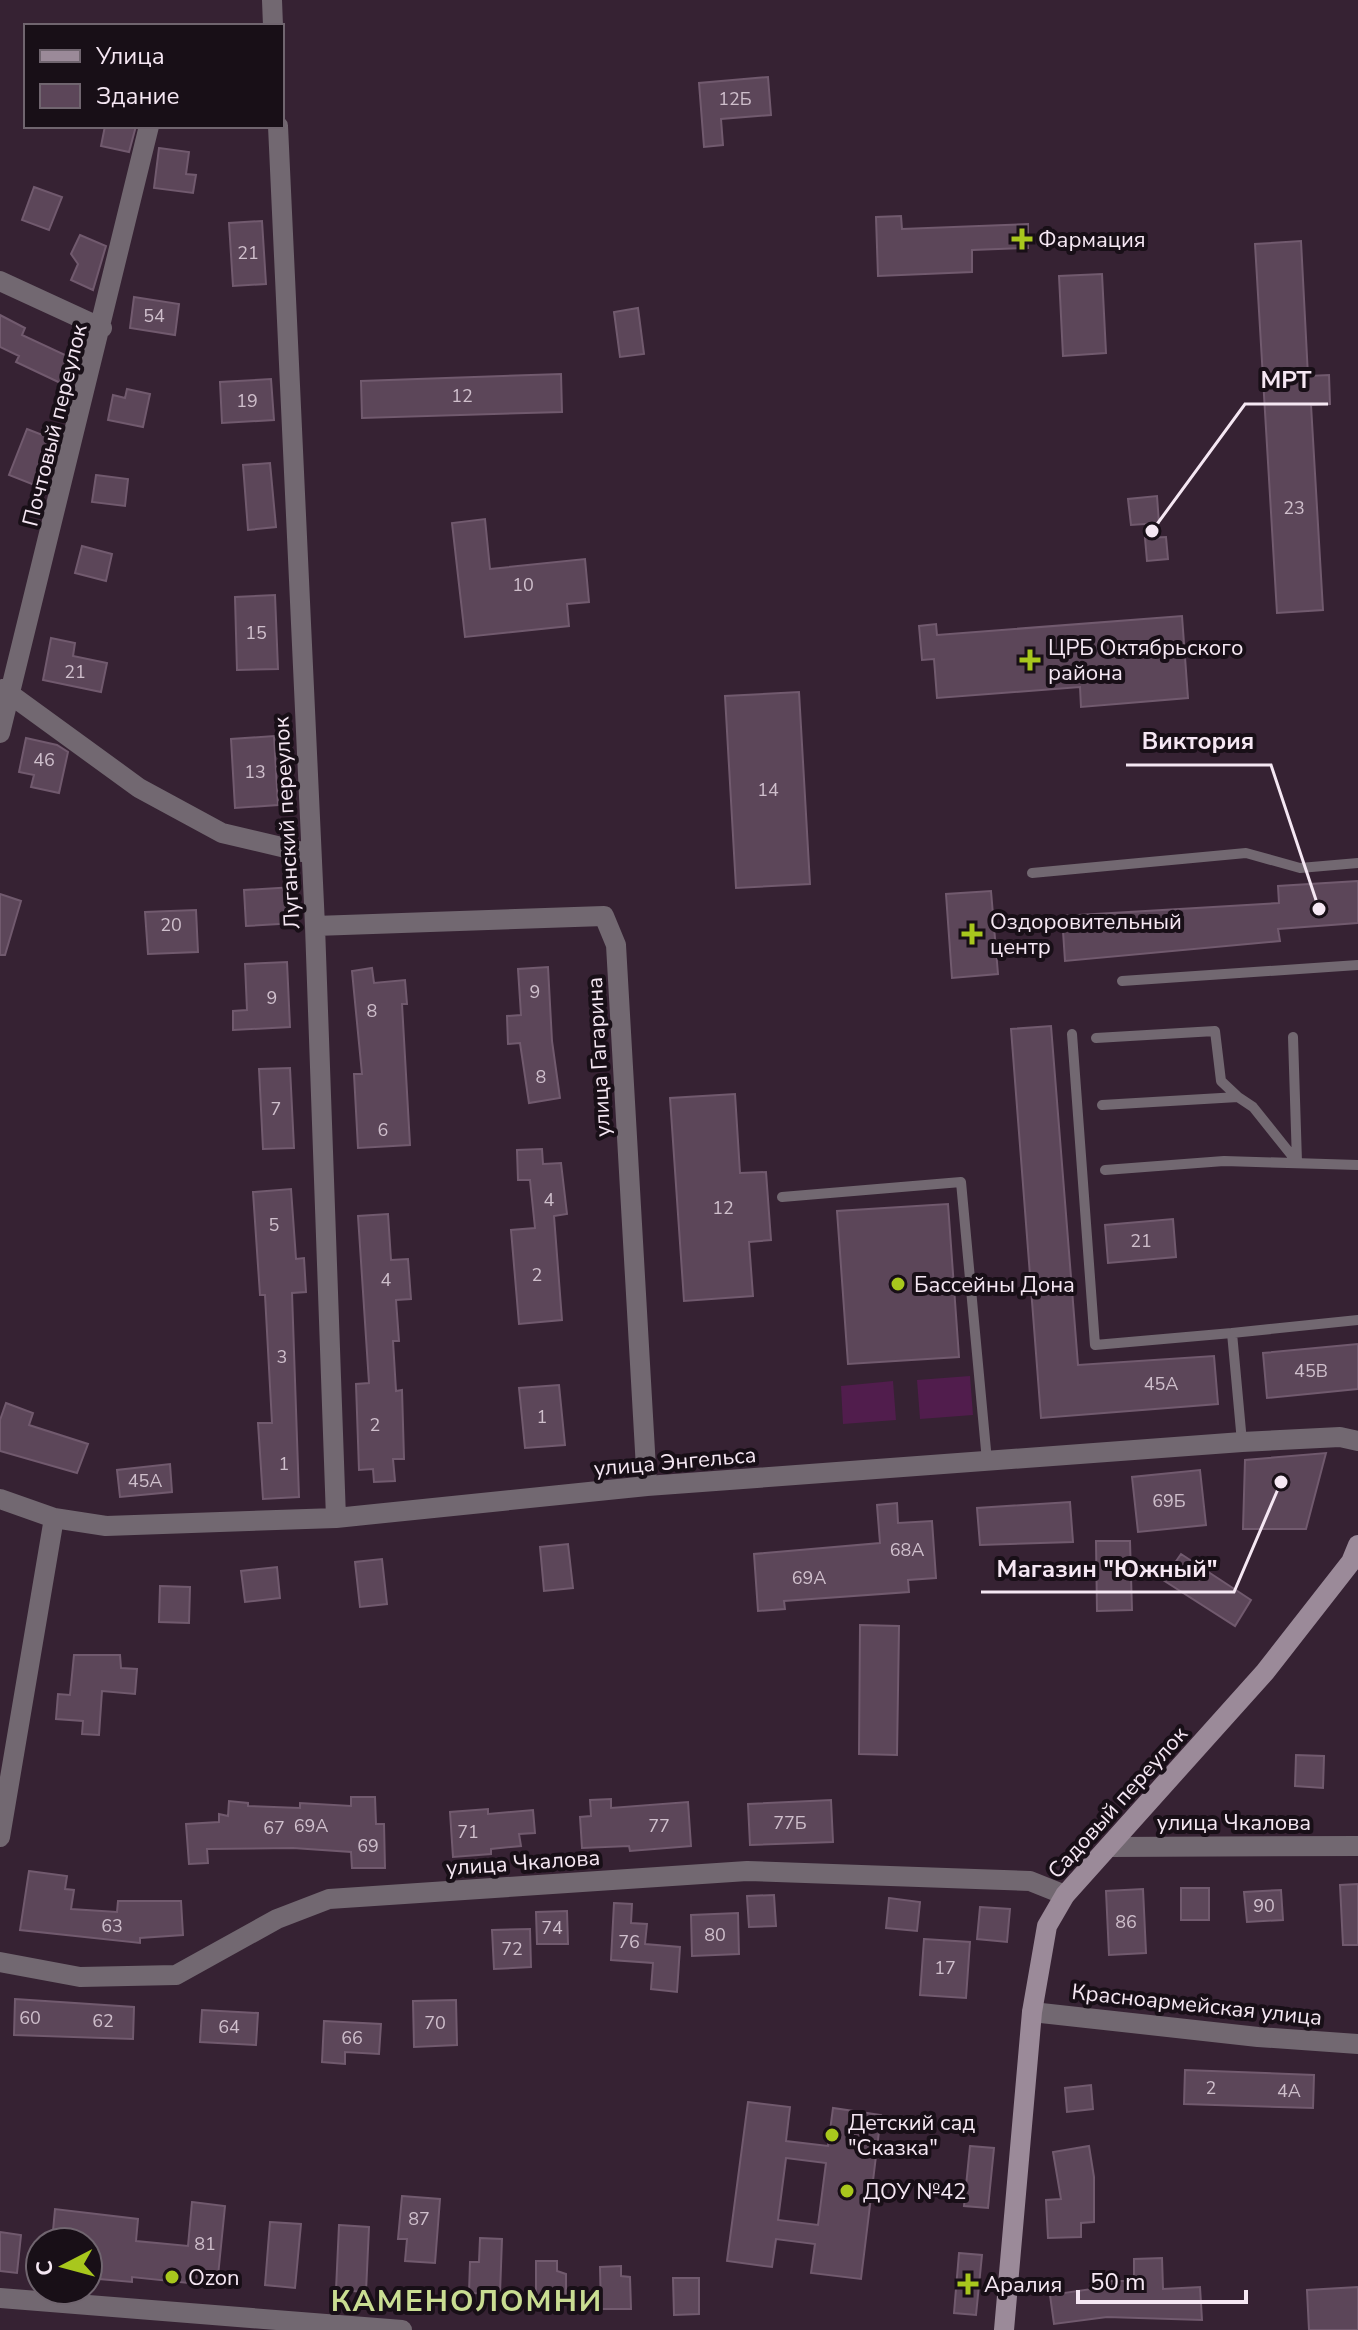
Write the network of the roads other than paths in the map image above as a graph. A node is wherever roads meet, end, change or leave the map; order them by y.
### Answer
1 (272, 0) edge
2 (273, 24) edge
3 (149, 128) edge
4 (278, 128) edge
5 (0, 281) edge
6 (102, 328) junction
7 (6, 690) edge
8 (0, 733) edge
9 (311, 854) junction
10 (1358, 863) edge
11 (1032, 873) dead end
12 (315, 926) junction
13 (1358, 965) edge
14 (1122, 981) dead end
15 (1072, 1034) dead end
16 (1293, 1037) dead end
17 (1096, 1038) dead end
18 (1238, 1097) junction
19 (1102, 1105) dead end
20 (1297, 1162) junction
21 (1358, 1165) edge
22 (1105, 1170) dead end
23 (782, 1197) dead end
24 (1358, 1320) edge
25 (1232, 1333) junction
26 (1358, 1441) edge
27 (1242, 1442) junction
28 (987, 1461) junction
29 (647, 1486) junction
30 (0, 1499) edge
31 (54, 1518) junction
32 (336, 1518) junction
33 (1358, 1545) edge
34 (0, 1837) edge
35 (1358, 1846) edge
36 (1110, 1847) junction
37 (1065, 1895) junction
38 (0, 1962) edge
39 (1032, 2012) junction
40 (1358, 2044) edge
41 (0, 2298) edge
42 (402, 2330) edge
43 (1004, 2330) edge

1 - 2 street
3 - 6 street, Почтовый переулок
4 - 9 street, Луганский переулок
5 - 6 street
6 - 7 street, Почтовый переулок
7 - 8 street, Почтовый переулок
7 - 9 street
9 - 12 street, Луганский переулок
10 - 11 lane
12 - 29 street, улица Гагарина
12 - 32 street, Луганский переулок
13 - 14 lane
15 - 25 lane
16 - 20 lane
17 - 18 lane
18 - 19 lane
18 - 20 lane
20 - 21 lane
20 - 22 lane
23 - 28 lane
24 - 25 lane
25 - 27 lane
26 - 27 street, улица Энгельса
27 - 28 street, улица Энгельса
28 - 29 street, улица Энгельса
29 - 32 street, улица Энгельса
30 - 31 street, улица Энгельса
31 - 32 street, улица Энгельса
31 - 34 street
33 - 36 street, Садовый переулок
35 - 36 street, улица Чкалова
36 - 37 street, Садовый переулок
37 - 38 street, улица Чкалова
37 - 39 street, Садовый переулок
39 - 40 street, Красноармейская улица
39 - 43 street, Садовый переулок
41 - 42 street

